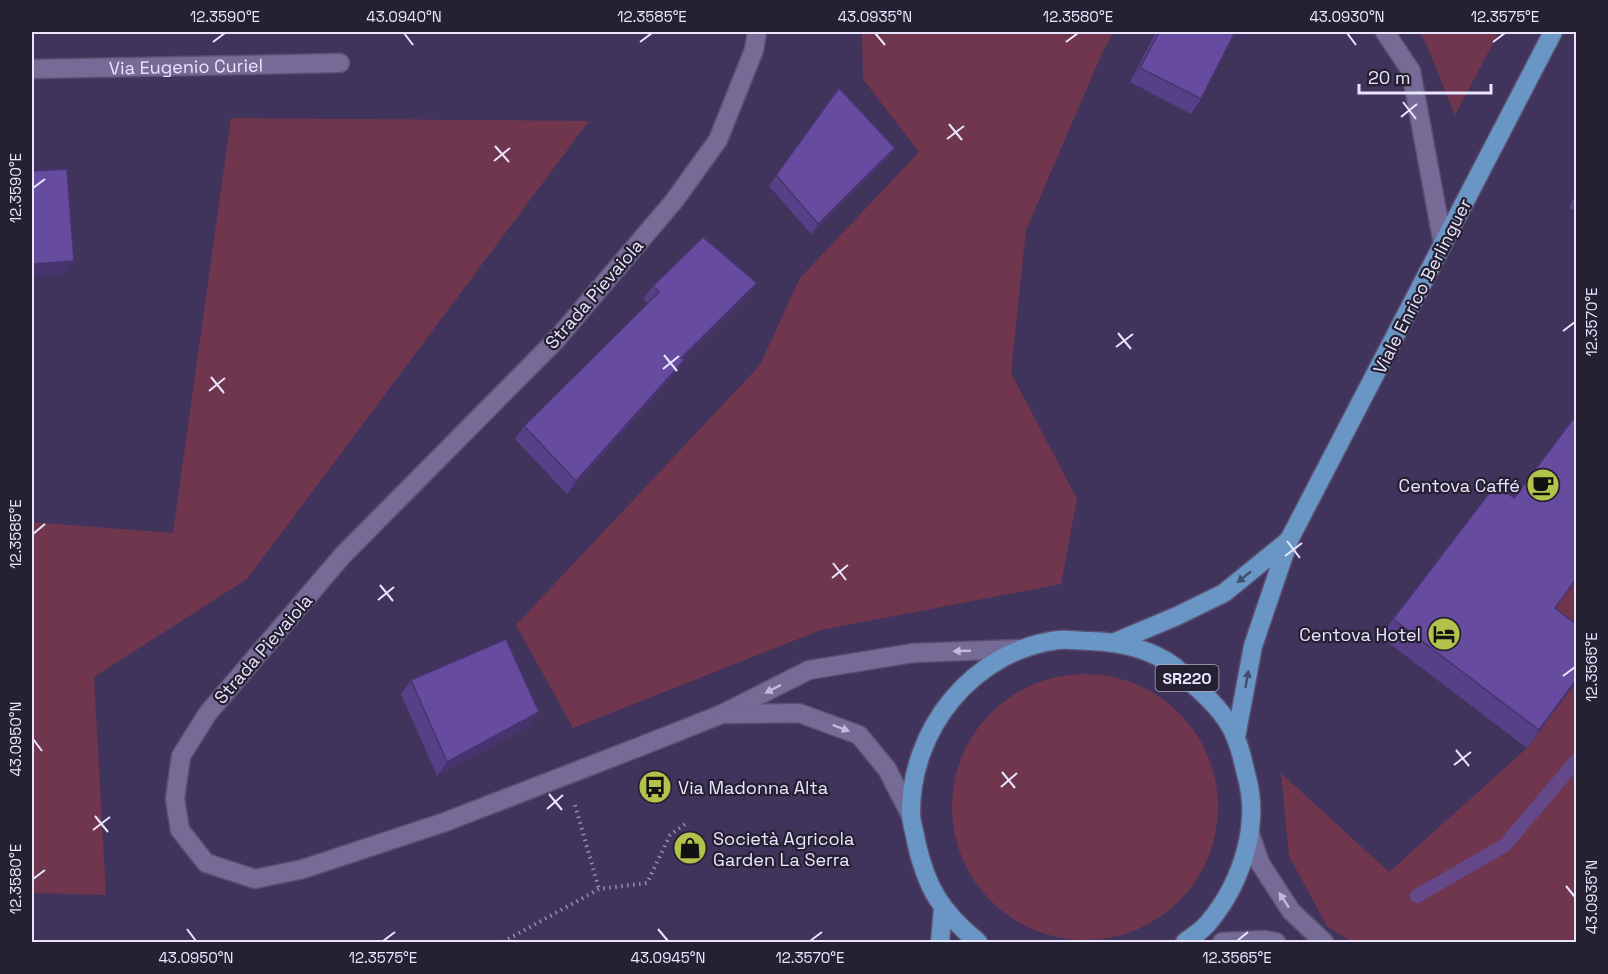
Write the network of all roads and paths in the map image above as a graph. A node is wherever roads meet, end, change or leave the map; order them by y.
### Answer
1 (757, 32) edge
2 (1385, 32) edge
3 (1554, 32) edge
4 (340, 63) dead end
5 (32, 69) edge
6 (1443, 244) junction
7 (1289, 540) junction
8 (1115, 642) junction
9 (1021, 649) junction
10 (723, 714) junction
11 (1236, 737) junction
12 (566, 775) junction
13 (911, 816) junction
14 (688, 822) dead end
15 (1250, 834) junction
16 (599, 889) junction
17 (943, 908) junction
18 (503, 942) edge
19 (940, 942) edge
20 (978, 942) edge
21 (1185, 942) edge
22 (1222, 942) edge
23 (1276, 942) edge
24 (1324, 942) edge

1 - 12 street, Strada Pievaiola / SR220
2 - 6 street
3 - 6 main road, Viale Enrico Berlinguer
4 - 5 street, Via Eugenio Curiel
6 - 7 main road, Viale Enrico Berlinguer
7 -> 8 main road
11 -> 7 main road
8 - 9 main road, SR220
8 - 11 main road, SR220
9 -> 10 street, SR220
9 - 13 main road, SR220
10 - 12 street, Strada Pievaiola / SR220
10 -> 13 street, SR220
11 - 15 main road, SR220
12 - 16 path
13 - 17 main road, SR220
14 - 16 path
15 - 21 main road, SR220
24 -> 15 street, SR220
16 - 18 path
17 - 19 main road
17 - 20 main road, SR220
22 - 23 street

